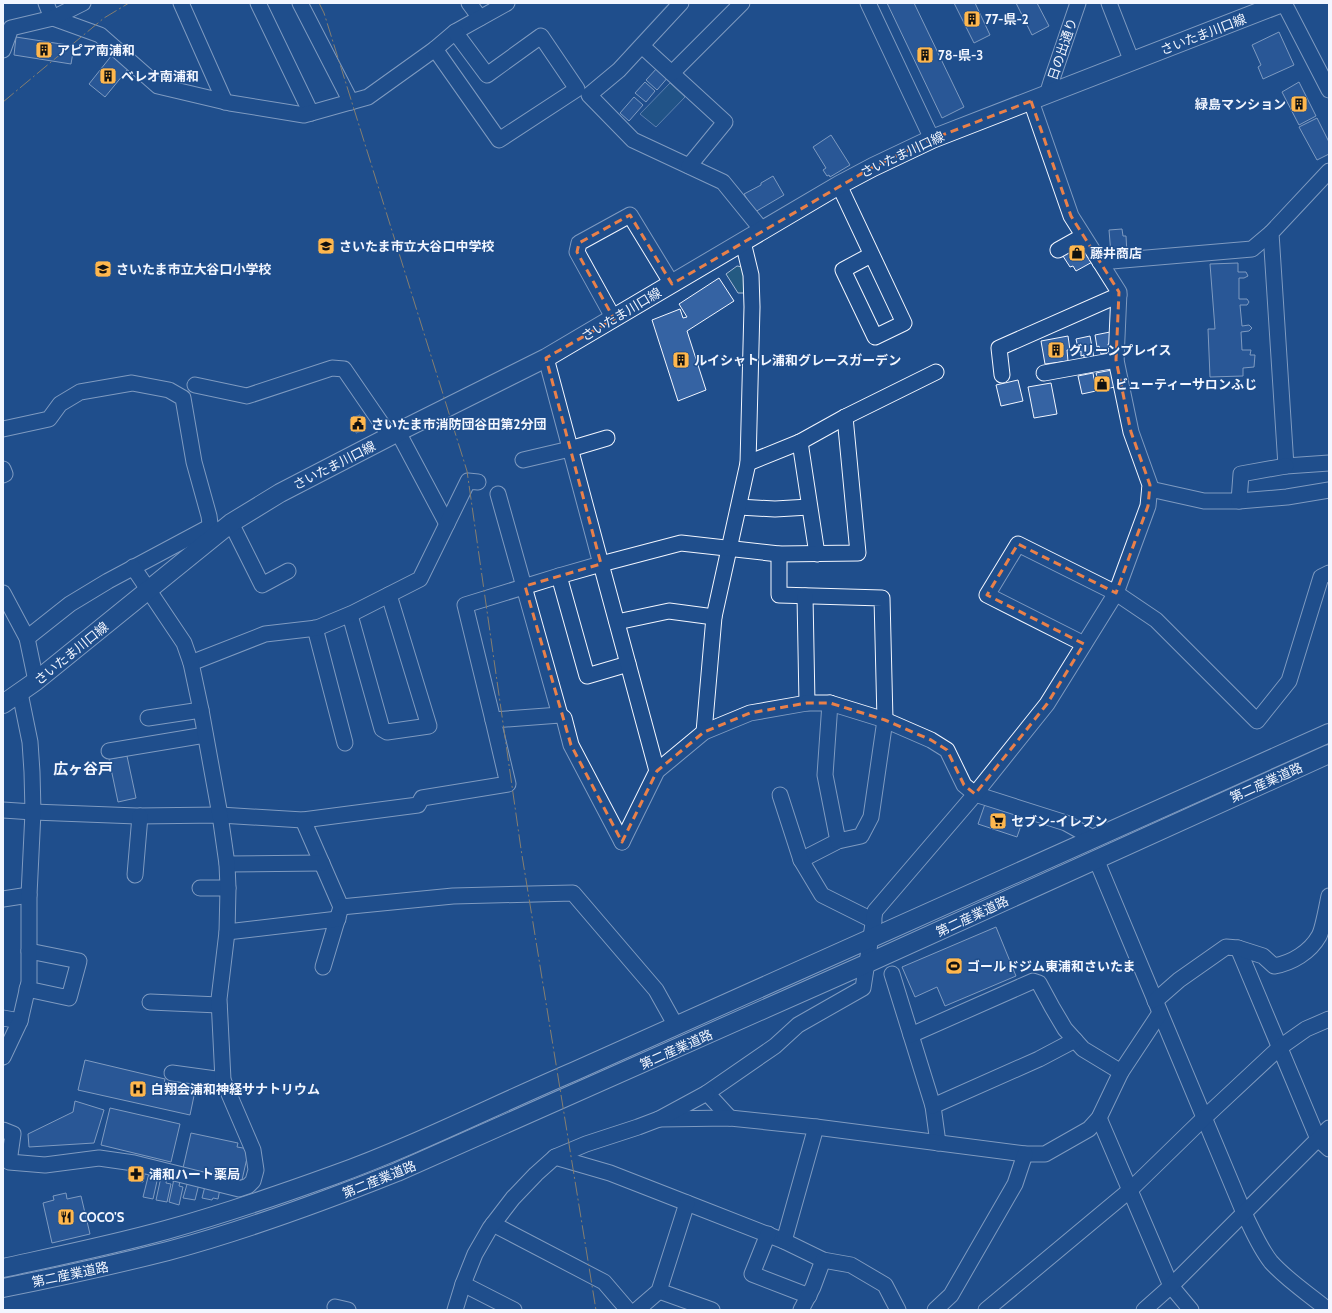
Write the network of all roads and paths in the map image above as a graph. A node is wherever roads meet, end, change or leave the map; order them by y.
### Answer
1 (46, 3) edge
2 (83, 3) edge
3 (181, 3) edge
4 (258, 3) edge
5 (300, 3) edge
6 (469, 3) edge
7 (507, 3) edge
8 (681, 3) edge
9 (742, 3) edge
10 (868, 3) edge
11 (1078, 3) edge
12 (1110, 3) edge
13 (1277, 4) edge
14 (52, 18) junction
15 (480, 18) junction
16 (7, 28) edge
17 (455, 32) junction
18 (642, 46) junction
19 (3, 50) edge
20 (435, 50) junction
21 (1132, 62) junction
22 (672, 73) junction
23 (1329, 90) edge
24 (1047, 95) junction
25 (1031, 101) junction
26 (225, 102) junction
27 (351, 102) junction
28 (311, 113) junction
29 (932, 139) junction
30 (690, 166) junction
31 (1329, 171) edge
32 (838, 185) junction
33 (762, 230) junction
34 (1271, 233) junction
35 (1083, 236) junction
36 (743, 242) junction
37 (1058, 250) dead end
38 (871, 255) junction
39 (1100, 262) junction
40 (672, 284) junction
41 (1119, 295) junction
42 (614, 319) junction
43 (546, 358) junction
44 (1116, 360) junction
45 (936, 372) dead end
46 (1044, 373) dead end
47 (1002, 375) dead end
48 (195, 385) dead end
49 (845, 417) junction
50 (3, 429) edge
51 (394, 434) junction
52 (607, 438) dead end
53 (800, 442) junction
54 (570, 449) junction
55 (523, 460) dead end
56 (748, 463) junction
57 (1329, 463) edge
58 (1286, 466) junction
59 (3, 469) edge
60 (3, 474) edge
61 (478, 482) dead end
62 (1150, 489) junction
63 (1329, 490) edge
64 (498, 494) dead end
65 (1239, 501) junction
66 (739, 507) junction
67 (809, 507) junction
68 (231, 523) junction
69 (447, 524) junction
70 (212, 532) junction
71 (730, 548) junction
72 (779, 554) junction
73 (817, 554) junction
74 (602, 564) junction
75 (133, 567) junction
76 (288, 571) dead end
77 (1329, 573) edge
78 (559, 576) junction
79 (525, 586) junction
80 (149, 590) junction
81 (3, 593) edge
82 (1116, 593) junction
83 (390, 594) junction
84 (805, 596) junction
85 (350, 615) junction
86 (714, 616) junction
87 (617, 622) junction
88 (315, 628) junction
89 (27, 638) junction
90 (1084, 644) junction
91 (191, 663) junction
92 (628, 664) junction
93 (36, 681) junction
94 (20, 693) junction
95 (830, 703) junction
96 (3, 704) edge
97 (807, 704) junction
98 (201, 710) junction
99 (560, 715) junction
100 (148, 718) dead end
101 (493, 720) junction
102 (885, 720) junction
103 (704, 732) junction
104 (1329, 733) edge
105 (205, 735) junction
106 (345, 743) dead end
107 (109, 751) dead end
108 (1329, 754) edge
109 (657, 771) junction
110 (975, 794) junction
111 (780, 795) dead end
112 (3, 810) edge
113 (33, 812) junction
114 (220, 815) junction
115 (140, 816) junction
116 (303, 820) junction
117 (1093, 838) junction
118 (838, 841) junction
119 (1096, 859) junction
120 (801, 860) junction
121 (322, 863) junction
122 (227, 864) junction
123 (135, 875) dead end
124 (200, 888) dead end
125 (228, 888) junction
126 (29, 895) junction
127 (1329, 896) edge
128 (3, 899) edge
129 (339, 914) junction
130 (874, 920) junction
131 (227, 932) junction
132 (1324, 937) edge
133 (871, 938) junction
134 (1238, 948) junction
135 (29, 952) junction
136 (868, 963) junction
137 (323, 967) dead end
138 (892, 974) dead end
139 (27, 990) junction
140 (150, 1002) dead end
141 (220, 1005) junction
142 (1158, 1007) junction
143 (3, 1018) edge
144 (1329, 1019) edge
145 (20, 1021) junction
146 (676, 1026) junction
147 (911, 1035) junction
148 (1075, 1040) junction
149 (1279, 1048) junction
150 (3, 1057) edge
151 (1121, 1072) junction
152 (172, 1073) dead end
153 (223, 1080) junction
154 (707, 1093) junction
155 (933, 1106) junction
156 (730, 1118) junction
157 (1099, 1118) junction
158 (1204, 1118) junction
159 (659, 1119) junction
160 (816, 1127) junction
161 (1329, 1128) edge
162 (3, 1130) edge
163 (1318, 1139) junction
164 (938, 1143) junction
165 (1329, 1149) edge
166 (1026, 1154) junction
167 (554, 1157) junction
168 (1130, 1190) junction
169 (687, 1202) junction
170 (1244, 1213) junction
171 (493, 1224) junction
172 (768, 1234) junction
173 (784, 1241) junction
174 (823, 1260) junction
175 (3, 1268) edge
176 (463, 1284) junction
177 (1171, 1286) junction
178 (3, 1288) edge
179 (659, 1291) junction
180 (809, 1296) junction
181 (455, 1310) edge
182 (514, 1310) edge
183 (628, 1310) edge
184 (637, 1310) edge
185 (712, 1310) edge
186 (801, 1310) edge
187 (898, 1310) edge
188 (935, 1310) edge
189 (986, 1310) edge
190 (1144, 1310) edge
191 (1191, 1310) edge
192 (1328, 1310) edge

1 - 14 street
2 - 14 street
3 - 26 street
4 - 28 street
5 - 27 street
6 - 15 street
7 - 15 street
8 - 18 street
9 - 22 street
10 - 29 street
11 - 24 street, 日の出通り
12 - 21 street
13 - 21 main road, さいたま川口線
13 - 23 street
14 - 16 street
14 - 26 street
15 - 17 street
16 - 19 street
17 - 20 street
17 - 20 street
18 - 22 street
18 - 30 street
20 - 27 street
21 - 24 main road, さいたま川口線
22 - 30 street
24 - 25 main road, さいたま川口線
25 - 29 main road, さいたま川口線
25 - 35 street
26 - 28 street
27 - 28 street
29 - 32 main road, さいたま川口線
30 - 33 street
31 - 34 street
32 - 33 main road, さいたま川口線
32 - 38 street
33 - 36 main road, さいたま川口線
34 - 39 street
34 - 58 street
35 - 37 street
35 - 39 street
36 - 40 main road, さいたま川口線
36 - 56 street
38 - 38 street
39 - 41 street
40 - 42 main road, さいたま川口線
40 - 42 street
41 - 44 street
41 - 47 street
42 - 43 main road, さいたま川口線
43 - 51 main road, さいたま川口線
43 - 54 street
44 - 46 street
44 - 62 street
45 - 49 street
48 - 51 street
49 - 53 street
49 - 73 street
50 - 70 street
51 - 68 main road, さいたま川口線
51 - 69 street
52 - 54 street
53 - 56 street
53 - 67 street
54 - 55 street
54 - 74 street
56 - 66 street
57 - 58 street
58 - 65 street
59 - 60 street
61 - 69 street
62 - 65 street
62 - 82 street
63 - 65 street
64 - 79 street
66 - 67 street
66 - 71 street
67 - 73 street
68 - 70 main road, さいたま川口線
68 - 76 street
69 - 83 street
70 - 75 street
70 - 80 main road, さいたま川口線
71 - 72 street
71 - 74 street
71 - 86 street
72 - 73 street
72 - 84 street
74 - 78 street
74 - 87 street
75 - 80 street
75 - 89 street
77 - 82 street
78 - 79 street
78 - 92 street
79 - 99 street
79 - 101 street
80 - 91 street
80 - 93 main road, さいたま川口線
81 - 89 street
82 - 90 street
82 - 90 street
83 - 85 street
83 - 85 street
84 - 97 street
84 - 102 street
85 - 88 street
86 - 87 street
86 - 103 street
87 - 92 street
88 - 91 street
88 - 106 street
89 - 93 street
90 - 110 street
91 - 98 street
92 - 109 street
93 - 94 main road, さいたま川口線
94 - 96 main road, さいたま川口線
94 - 113 street
95 - 97 street
95 - 102 street
95 - 118 street
97 - 103 street
98 - 100 street
98 - 105 street
99 - 101 street
99 - 109 street
101 - 116 street
102 - 110 street
102 - 118 street
103 - 109 street
104 - 117 main road, 第二産業道路
105 - 107 street
105 - 114 street
108 - 119 main road, 第二産業道路
110 - 117 street
110 - 130 street
111 - 120 street
112 - 113 street
113 - 115 street
113 - 126 street
114 - 115 street
114 - 116 street
114 - 122 street
115 - 123 street
116 - 121 street
117 - 133 main road, 第二産業道路
118 - 120 street
119 - 136 main road, 第二産業道路
119 - 142 street
120 - 130 street
121 - 122 street
121 - 129 street
122 - 125 street
124 - 125 street
125 - 131 street
126 - 128 street
126 - 135 street
127 - 132 street
129 - 131 street
129 - 137 street
129 - 146 street
130 - 133 street
131 - 141 street
132 - 134 street
133 - 136 street
133 - 146 main road, 第二産業道路
134 - 142 street
134 - 149 street
135 - 139 street
135 - 139 street
136 - 154 street
136 - 178 main road, 第二産業道路
138 - 147 street
139 - 145 street
140 - 141 street
141 - 153 street
142 - 151 street
142 - 158 street
143 - 145 street
144 - 149 street
145 - 150 street
146 - 175 main road, 第二産業道路
147 - 148 street
147 - 155 street
148 - 151 street
148 - 155 street
149 - 158 street
149 - 163 street
151 - 157 street
152 - 153 street
153 - 162 street
154 - 156 street
154 - 159 street
155 - 164 street
156 - 159 street
156 - 160 street
157 - 166 street
157 - 168 street
158 - 168 street
158 - 170 street
159 - 167 street
160 - 164 street
160 - 173 street
161 - 163 street
163 - 165 street
163 - 170 street
164 - 166 street
166 - 188 street
167 - 169 street
167 - 171 street
168 - 177 street
168 - 189 street
169 - 172 street
169 - 179 street
170 - 177 street
170 - 192 street
171 - 176 street
171 - 183 street
172 - 173 street
172 - 180 street
173 - 174 street
174 - 180 street
174 - 187 street
176 - 181 street
176 - 182 street
177 - 190 street
177 - 191 street
179 - 184 street
179 - 185 street
180 - 186 street

